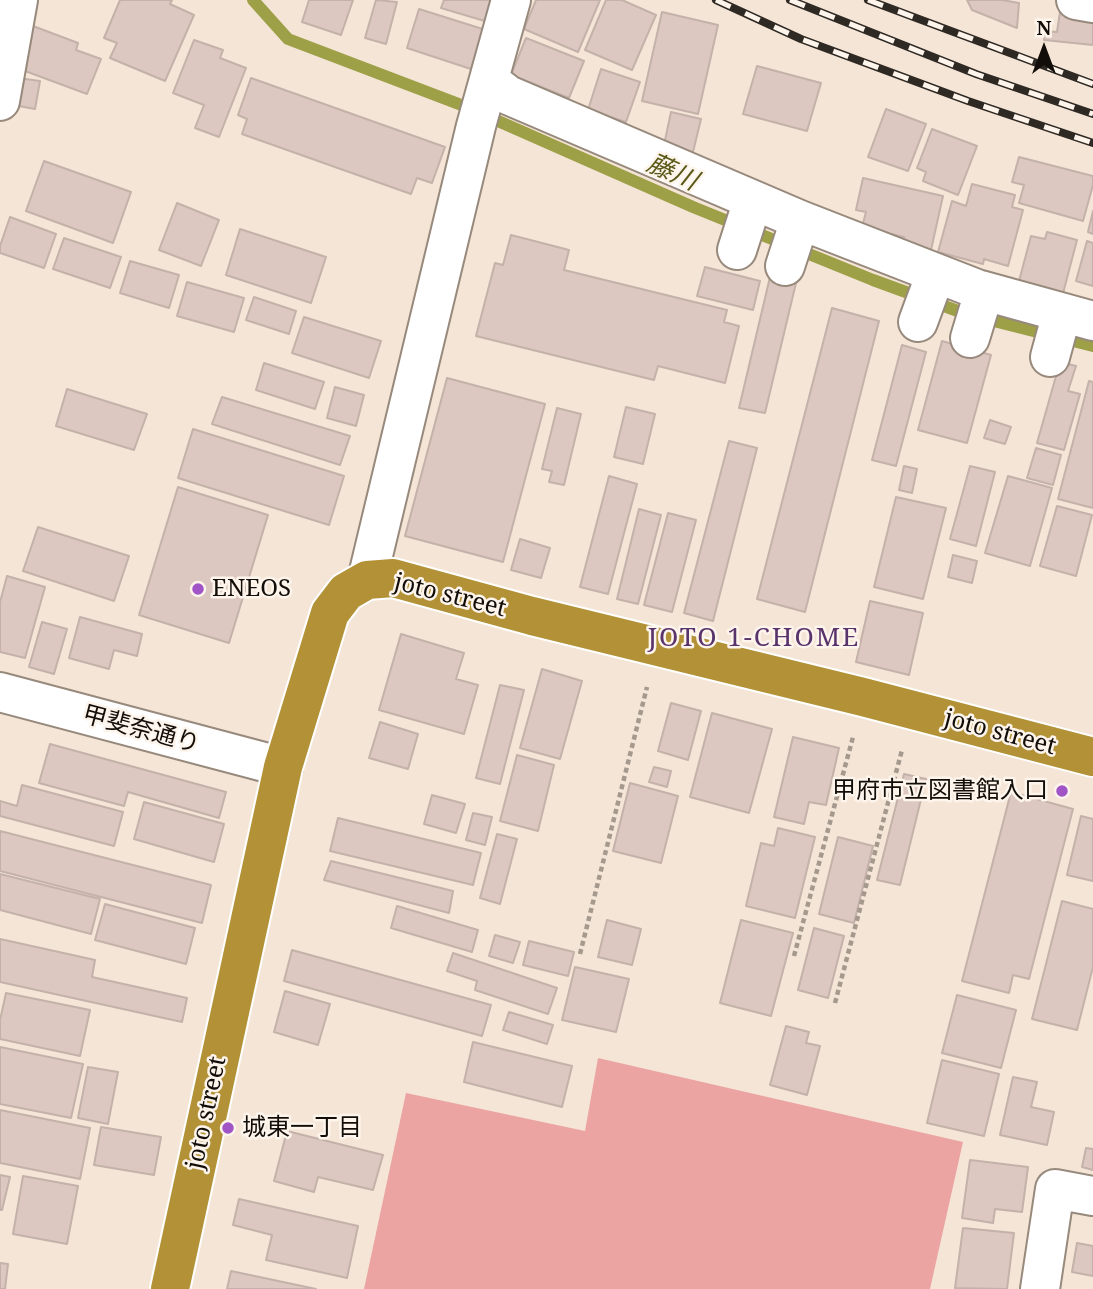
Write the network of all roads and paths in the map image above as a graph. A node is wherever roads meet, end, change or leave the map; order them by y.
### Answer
1 (18, 0) edge
2 (511, 0) edge
3 (1076, 0) edge
4 (1093, 3) edge
5 (484, 100) junction
6 (0, 102) edge
7 (752, 204) junction
8 (799, 222) junction
9 (737, 250) dead end
10 (785, 266) dead end
11 (934, 278) junction
12 (983, 296) junction
13 (918, 322) dead end
14 (1066, 329) edge
15 (970, 338) dead end
16 (367, 580) junction
17 (657, 647) junction
18 (0, 692) edge
19 (863, 697) junction
20 (913, 710) junction
21 (1093, 757) edge
22 (283, 767) junction
23 (580, 954) dead end
24 (794, 956) dead end
25 (835, 1003) dead end
26 (1093, 1196) edge
27 (170, 1289) edge
28 (1040, 1289) edge

1 - 6 street
2 - 5 street
3 - 4 street
5 - 7 street
5 - 16 street
7 - 8 street
7 - 9 street
8 - 10 street
8 - 11 street
11 - 12 street
11 - 13 street
12 - 14 street
12 - 15 street
16 - 17 highway, joto street
16 - 22 highway, joto street
17 - 19 highway, joto street
17 - 23 path
18 - 22 street, 甲斐奈通り
19 - 20 highway, joto street
19 - 24 path
20 - 21 highway, joto street
20 - 25 path
22 - 27 highway, joto street
26 - 28 street

